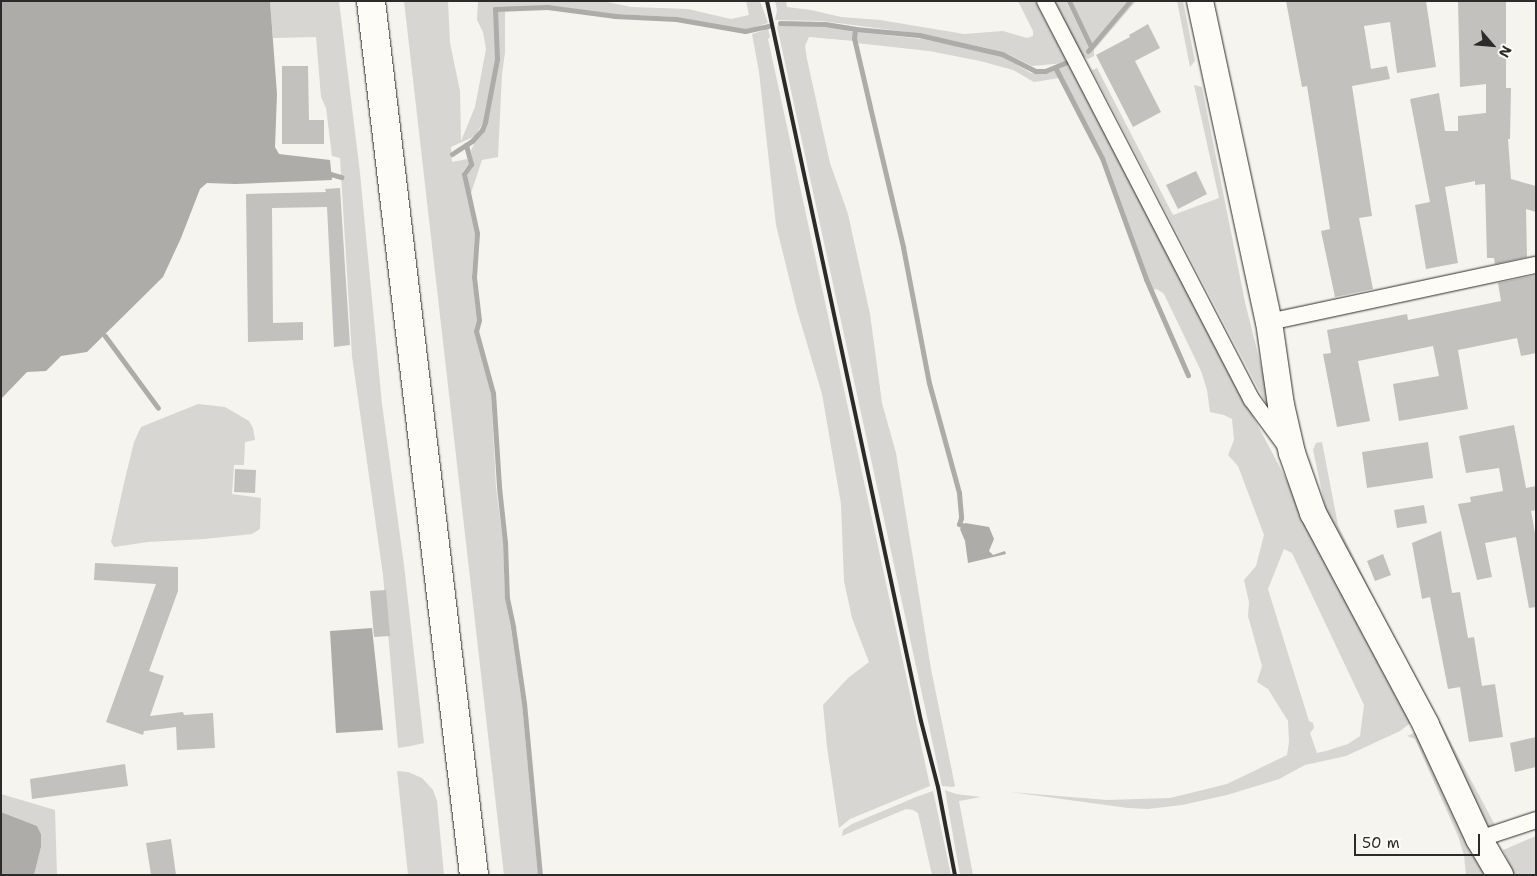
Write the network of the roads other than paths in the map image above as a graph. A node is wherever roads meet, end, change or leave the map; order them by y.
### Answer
1 (372, 1) edge
2 (1045, 1) edge
3 (1200, 1) edge
4 (1536, 265) edge
5 (1269, 322) junction
6 (1292, 453) junction
7 (1536, 820) edge
8 (1479, 839) junction
9 (474, 875) edge
10 (1500, 875) edge

1 - 9 highway
2 - 6 street
3 - 5 main road
4 - 5 street
5 - 6 main road
6 - 8 main road
7 - 8 street
8 - 10 main road

